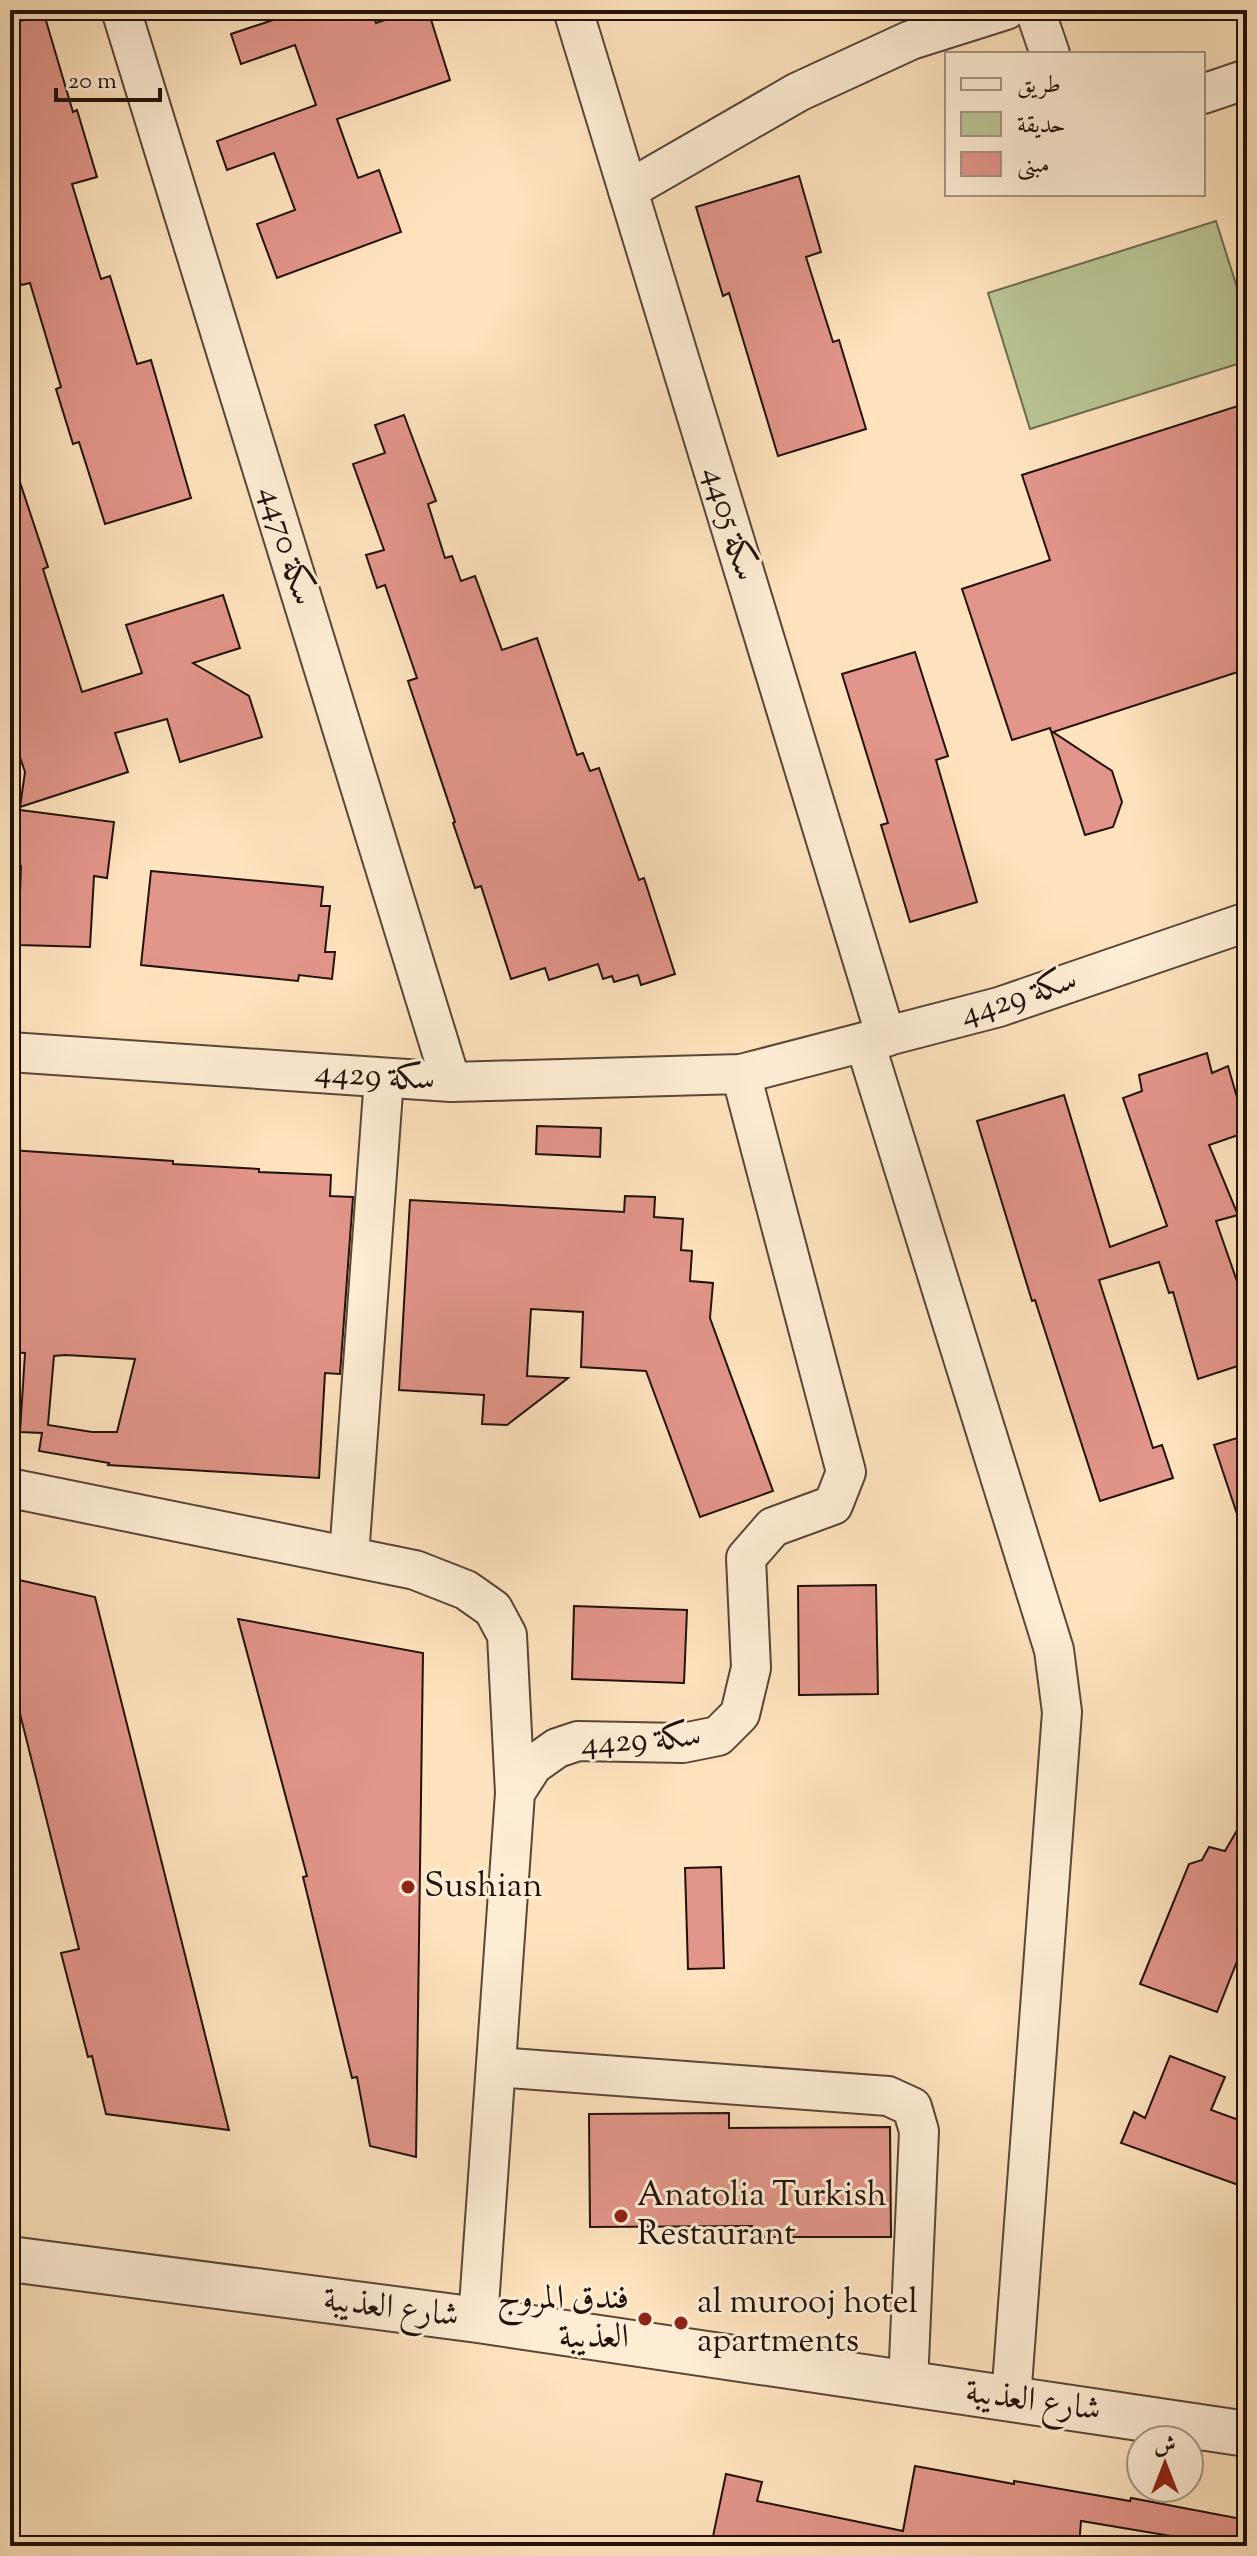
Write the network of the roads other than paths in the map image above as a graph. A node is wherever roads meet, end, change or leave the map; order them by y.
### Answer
1 (121, 10) edge
2 (573, 10) edge
3 (1006, 10) edge
4 (1035, 10) edge
5 (1049, 52) edge
6 (1247, 79) edge
7 (1205, 93) edge
8 (628, 190) junction
9 (1247, 922) edge
10 (875, 1040) junction
11 (10, 1052) edge
12 (741, 1074) junction
13 (384, 1078) junction
14 (451, 1082) junction
15 (10, 1488) edge
16 (349, 1556) junction
17 (515, 1793) junction
18 (496, 2067) junction
19 (10, 2259) edge
20 (478, 2320) junction
21 (908, 2384) junction
22 (1011, 2399) junction
23 (1247, 2434) edge

1 - 14 street, سكة 4470
2 - 8 street, سكة 4405
3 - 8 street
4 - 5 street
6 - 7 street
8 - 10 street, سكة 4405
9 - 10 street, سكة 4429
10 - 12 street, سكة 4429
10 - 22 street, سكة 4405
11 - 13 street, سكة 4429
12 - 14 street, سكة 4429
12 - 17 street, سكة 4429
13 - 14 street, سكة 4429
13 - 16 street
15 - 16 street
16 - 17 street
17 - 18 street
18 - 20 street
18 - 21 street
19 - 20 street, شارع العذيبة
20 - 21 street, شارع العذيبة
21 - 22 street, شارع العذيبة
22 - 23 street, شارع العذيبة

